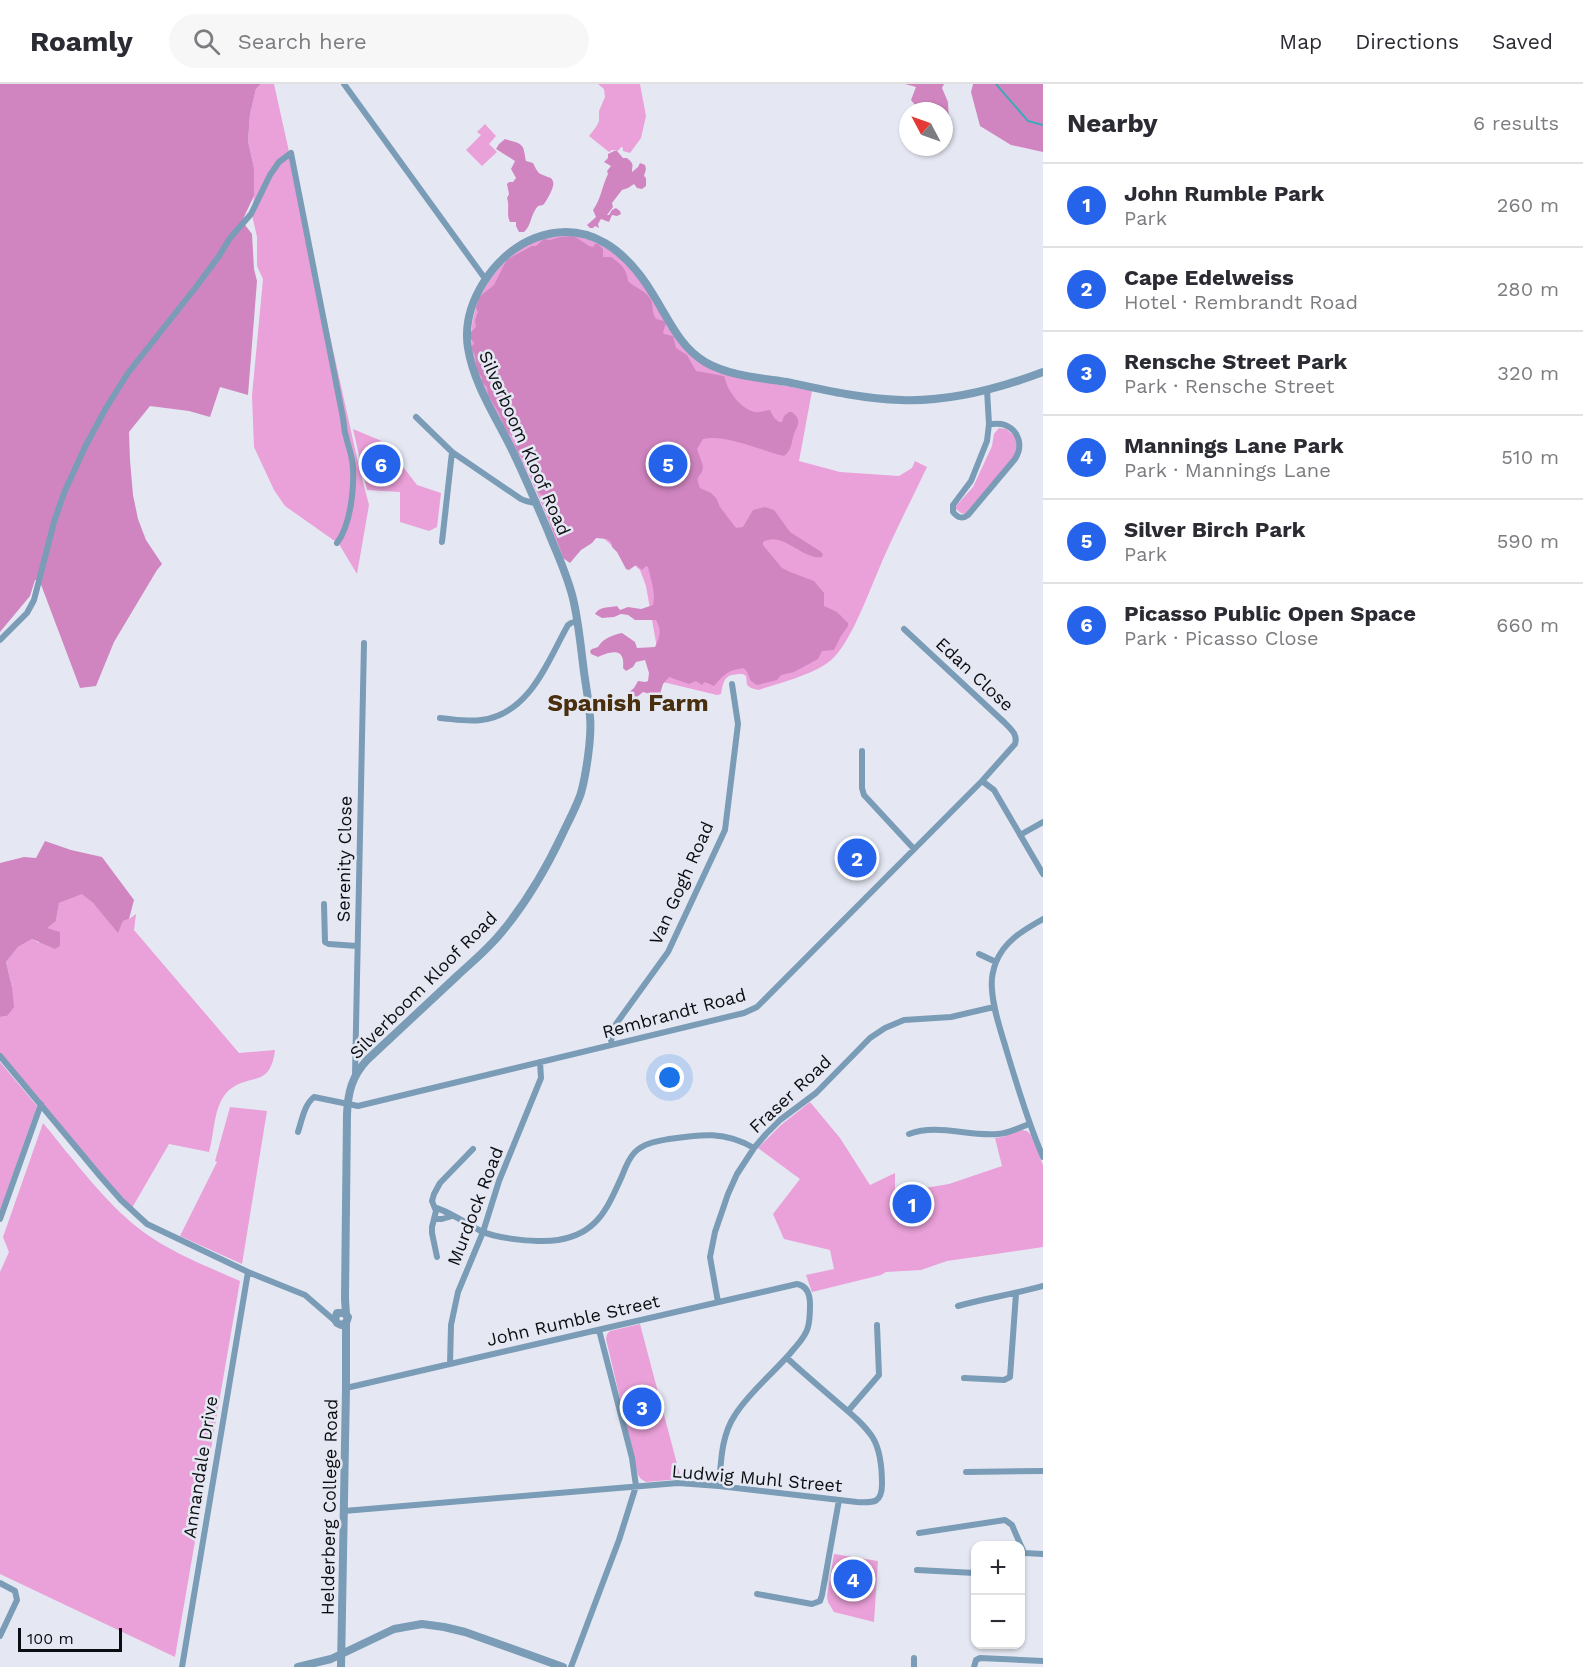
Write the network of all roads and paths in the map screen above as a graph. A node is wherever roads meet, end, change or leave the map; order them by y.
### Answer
1 (344, 84) edge
2 (486, 280) junction
3 (1043, 372) edge
4 (987, 390) junction
5 (416, 417) dead end
6 (989, 424) junction
7 (452, 452) junction
8 (535, 503) junction
9 (442, 542) dead end
10 (337, 543) dead end
11 (577, 621) junction
12 (904, 629) dead end
13 (0, 640) edge
14 (364, 643) dead end
15 (732, 684) dead end
16 (440, 718) dead end
17 (1014, 746) joint
18 (862, 751) dead end
19 (982, 781) junction
20 (1043, 822) edge
21 (1020, 835) junction
22 (914, 849) junction
23 (1043, 874) edge
24 (324, 904) dead end
25 (1043, 919) edge
26 (357, 946) junction
27 (979, 954) dead end
28 (996, 962) junction
29 (994, 1007) junction
30 (612, 1045) junction
31 (0, 1057) edge
32 (540, 1062) junction
33 (355, 1076) junction
34 (41, 1104) junction
35 (348, 1104) junction
36 (1029, 1124) junction
37 (298, 1132) dead end
38 (909, 1134) dead end
39 (472, 1149) dead end
40 (754, 1149) junction
41 (1043, 1157) edge
42 (435, 1208) junction
43 (452, 1216) junction
44 (0, 1219) edge
45 (434, 1219) junction
46 (483, 1232) junction
47 (436, 1257) dead end
48 (248, 1272) junction
49 (1043, 1286) edge
50 (1017, 1294) junction
51 (718, 1302) junction
52 (958, 1306) dead end
53 (340, 1318) junction
54 (877, 1325) dead end
55 (599, 1330) junction
56 (787, 1358) junction
57 (450, 1364) junction
58 (964, 1378) dead end
59 (346, 1388) junction
60 (848, 1411) junction
61 (966, 1472) dead end
62 (1043, 1472) edge
63 (636, 1486) junction
64 (719, 1486) junction
65 (839, 1500) junction
66 (344, 1512) junction
67 (919, 1533) dead end
68 (1017, 1541) edge
69 (1043, 1554) edge
70 (1025, 1555) edge
71 (917, 1570) dead end
72 (971, 1573) edge
73 (0, 1583) edge
74 (757, 1594) dead end
75 (0, 1636) edge
76 (341, 1654) junction
77 (914, 1658) dead end
78 (1043, 1661) edge
79 (182, 1667) edge
80 (298, 1667) edge
81 (340, 1667) edge
82 (563, 1667) edge
83 (570, 1667) edge
84 (914, 1667) edge
85 (974, 1667) edge

1 - 2 street
2 - 4 street, Silverboom Kloof Road
2 - 8 street, Silverboom Kloof Road
3 - 4 street, Silverboom Kloof Road
4 - 6 street
5 - 7 street
6 - 6 street
7 - 8 street
7 - 9 street
8 - 11 street, Silverboom Kloof Road
10 - 13 street
11 - 16 street
11 - 33 street, Silverboom Kloof Road
12 - 17 street, Edan Close
14 - 26 street, Serenity Close
15 - 30 street, Van Gogh Road
17 - 19 street, Rembrandt Road
18 - 22 street
19 - 21 street
19 - 22 street, Rembrandt Road
20 - 21 street
21 - 23 street
22 - 30 street, Rembrandt Road
24 - 26 street
25 - 28 street
26 - 33 street, Serenity Close
27 - 28 street
28 - 29 street
29 - 36 street
29 - 40 street, Fraser Road
30 - 32 street, Rembrandt Road
31 - 34 street
32 - 35 street, Rembrandt Road
32 - 46 street, Murdock Road
33 - 35 street, Silverboom Kloof Road
34 - 44 street
34 - 48 street
35 - 37 street, Rembrandt Road
35 - 53 street, Helderberg College Road
36 - 38 street
36 - 41 street
39 - 42 street
40 - 46 street
40 - 51 street, Fraser Road
42 - 43 street
42 - 45 street
43 - 45 street
43 - 46 street
45 - 47 street
46 - 57 street, Murdock Road
48 - 53 street
48 - 79 street, Annandale Drive
49 - 50 street
50 - 52 street
50 - 58 street
51 - 55 street, John Rumble Street
51 - 56 street, John Rumble Street
53 - 59 street, Helderberg College Road
54 - 60 street
55 - 57 street, John Rumble Street
55 - 63 street
56 - 60 street, Ludwig Muhl Street
56 - 64 street
57 - 59 street, John Rumble Street
59 - 66 street, Helderberg College Road
60 - 65 street, Ludwig Muhl Street
61 - 62 street
63 - 64 street, Ludwig Muhl Street
63 - 66 street, Ludwig Muhl Street
63 - 83 street
64 - 65 street, Ludwig Muhl Street
65 - 74 street
66 - 76 street, Helderberg College Road
67 - 68 street
69 - 70 street
71 - 72 street
73 - 75 street
76 - 80 street
76 - 81 street, Helderberg College Road
76 - 82 street
77 - 84 street
78 - 85 street

